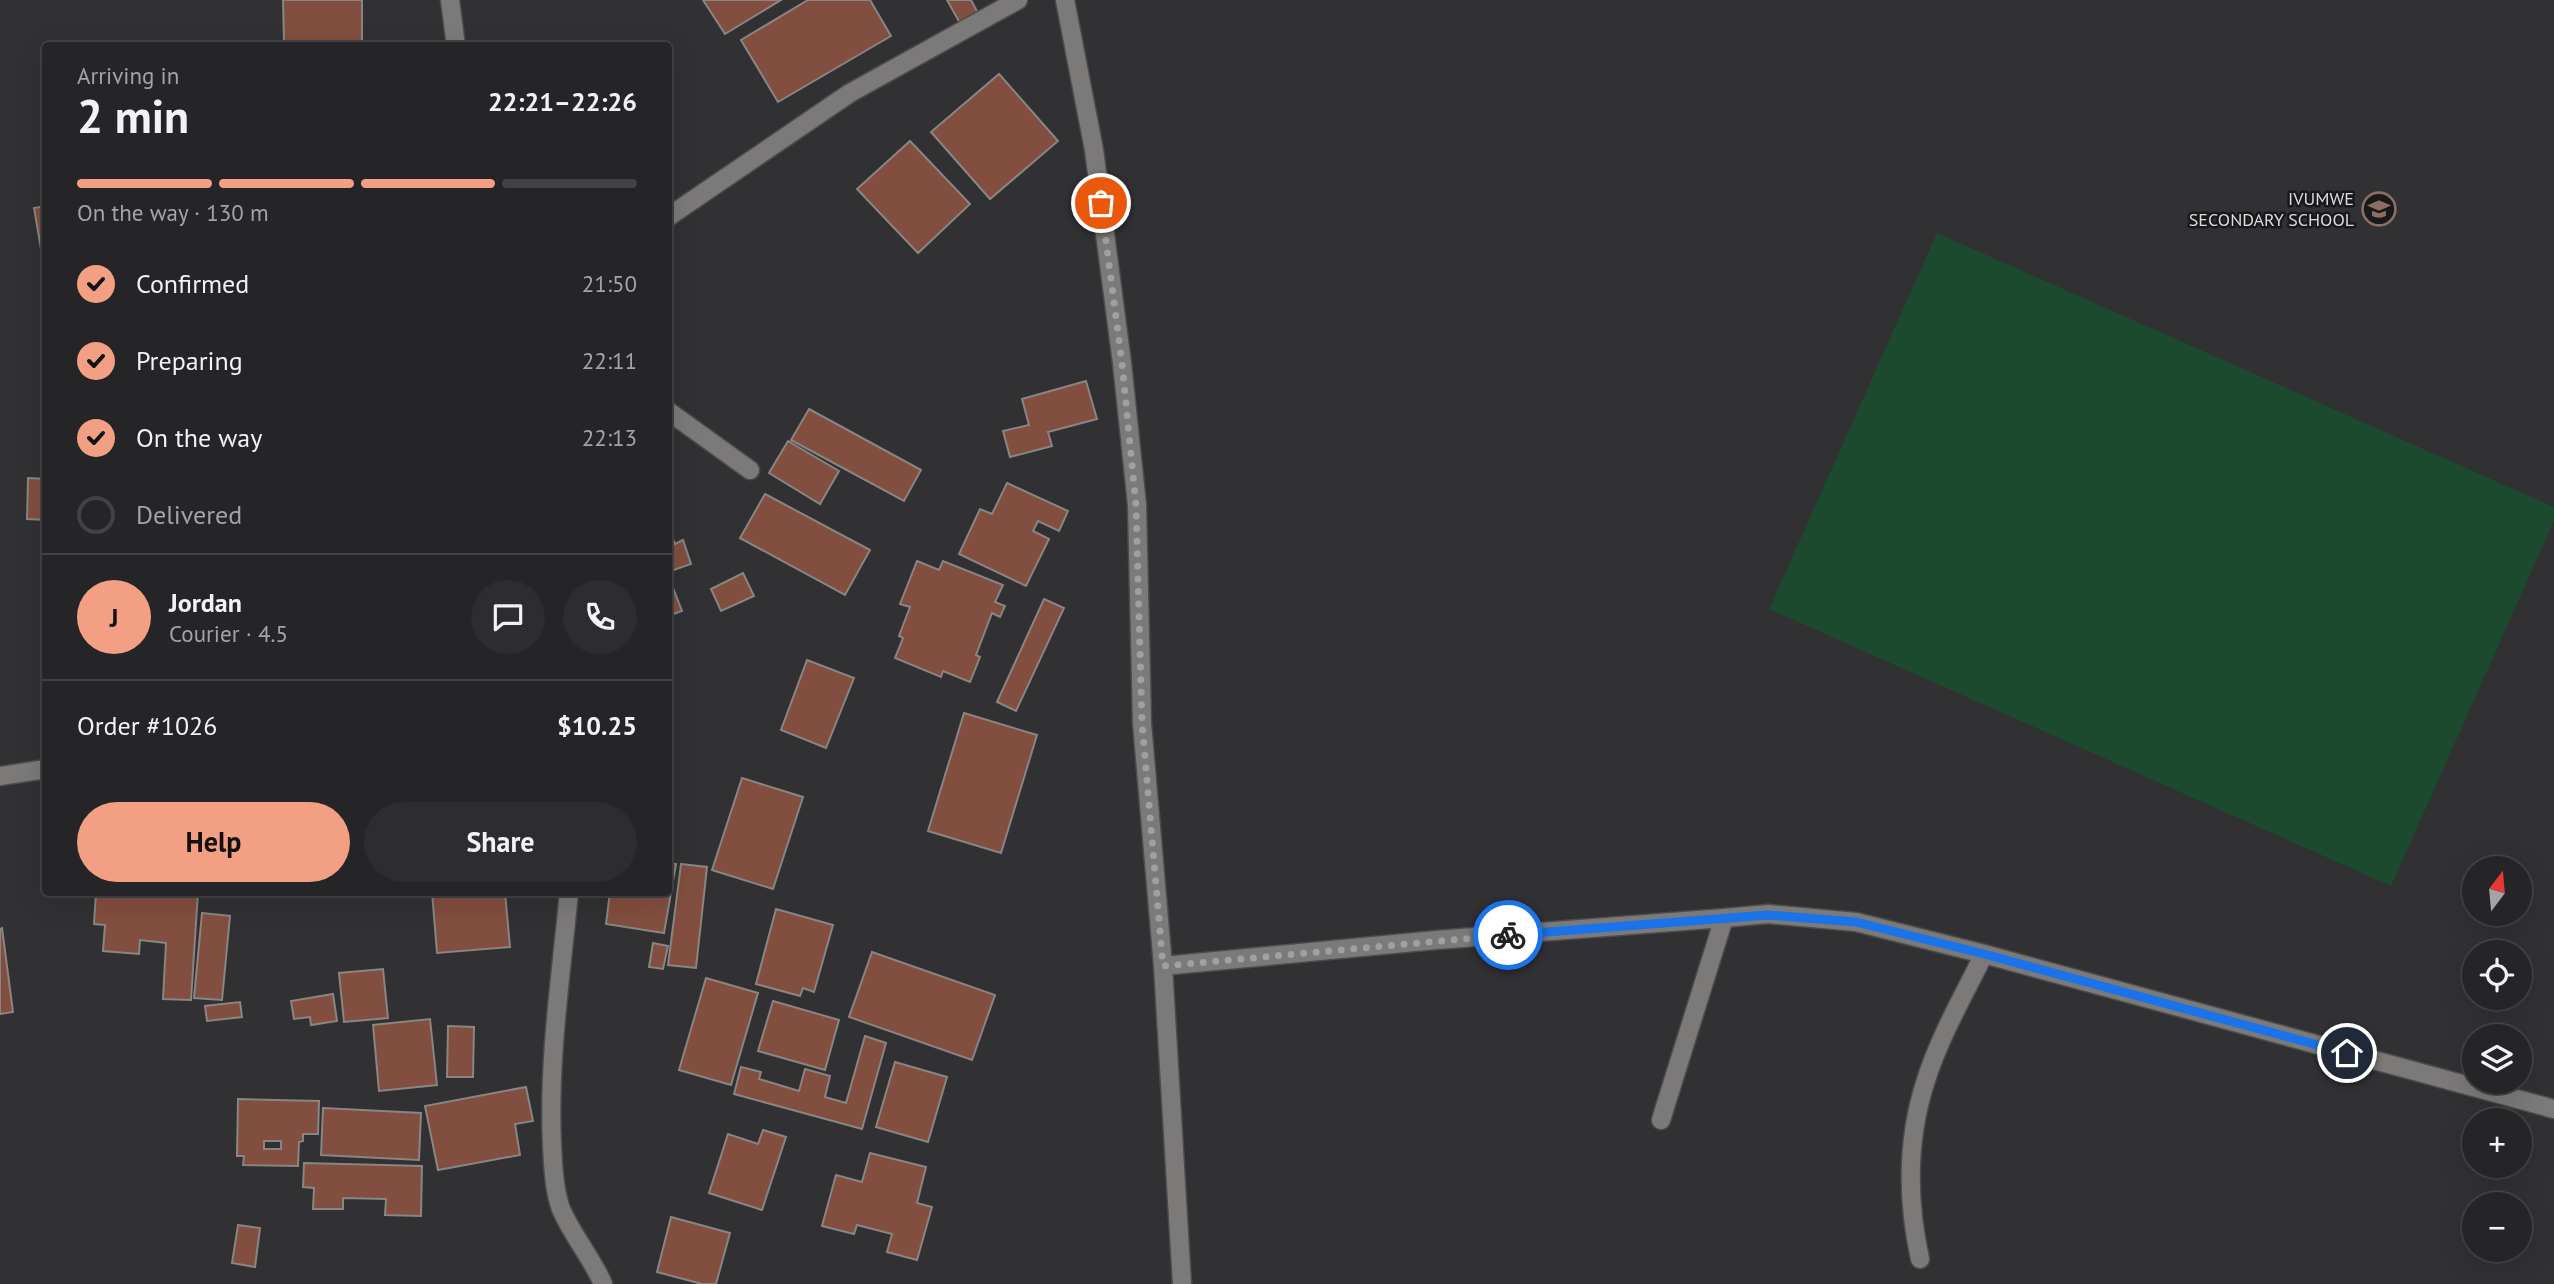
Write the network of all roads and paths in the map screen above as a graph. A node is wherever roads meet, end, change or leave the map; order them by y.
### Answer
1 (450, 0) edge
2 (1018, 0) edge
3 (1065, 0) edge
4 (455, 42) edge
5 (672, 214) edge
6 (672, 414) edge
7 (750, 470) dead end
8 (42, 770) edge
9 (0, 776) edge
10 (569, 896) edge
11 (1724, 918) junction
12 (1984, 954) junction
13 (1163, 966) junction
14 (2554, 1109) edge
15 (1661, 1120) dead end
16 (1920, 1259) dead end
17 (603, 1284) edge
18 (1182, 1284) edge

1 - 4 street
2 - 5 street
3 - 13 street
6 - 7 street
8 - 9 street
10 - 17 street
11 - 12 street
11 - 13 street
11 - 15 street
12 - 14 street
12 - 16 street
13 - 18 street

